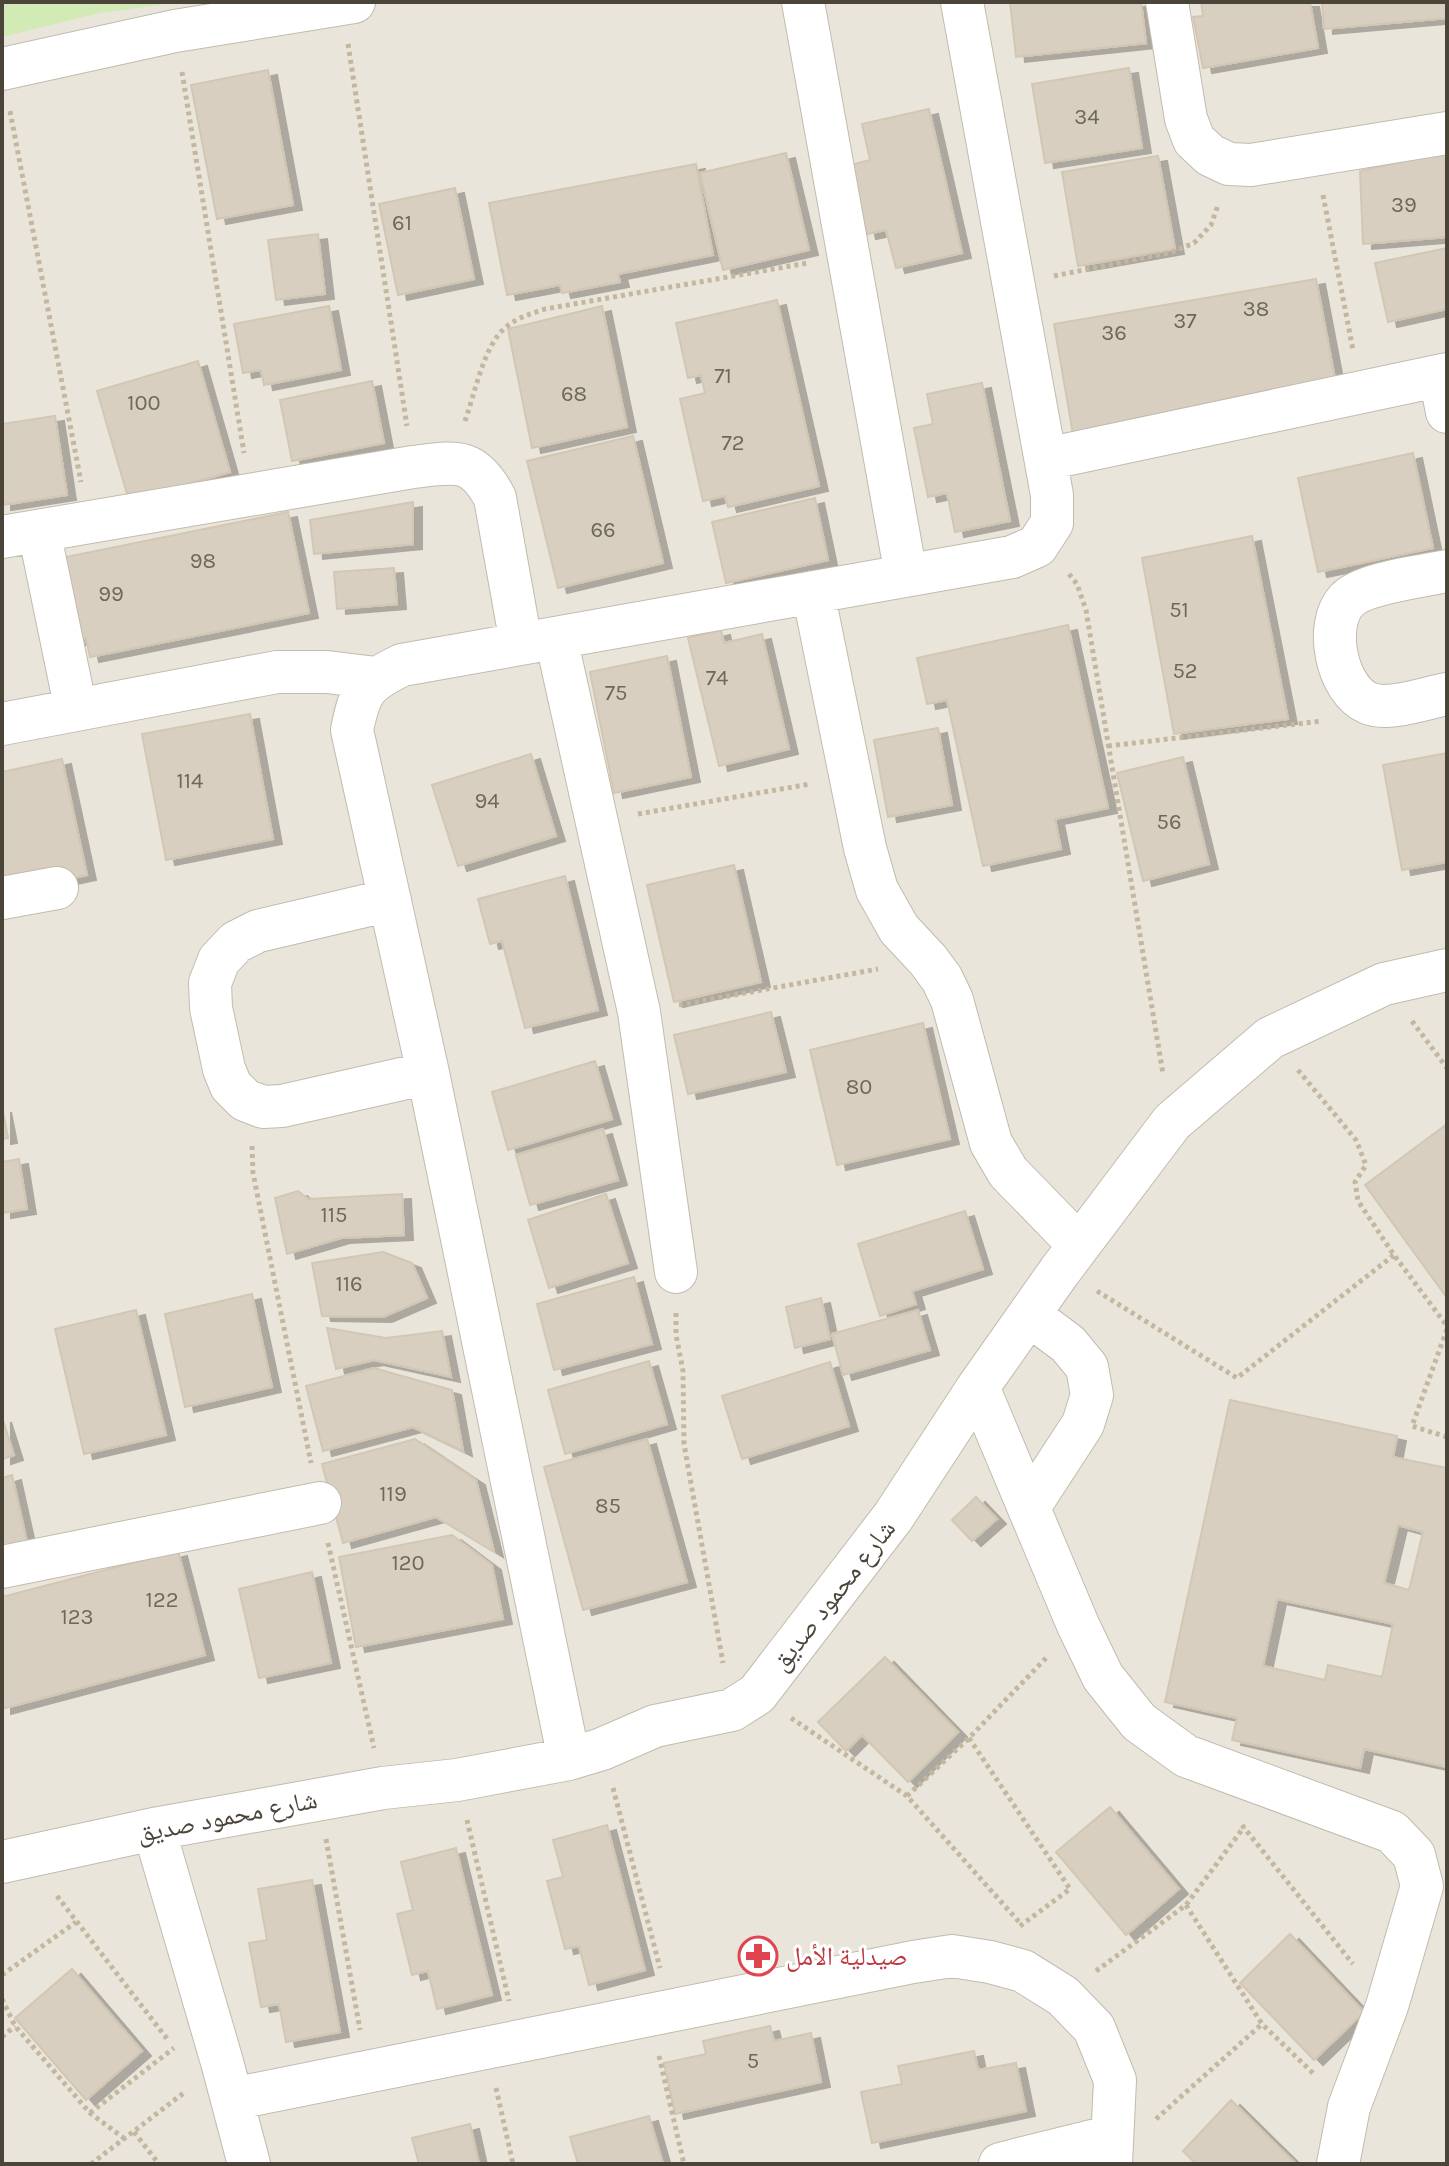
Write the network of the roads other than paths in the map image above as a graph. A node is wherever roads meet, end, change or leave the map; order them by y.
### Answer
1 (803, 2) edge
2 (962, 2) edge
3 (1167, 2) edge
4 (348, 3) edge
5 (5, 86) edge
6 (1447, 133) edge
7 (1445, 387) edge
8 (1046, 459) junction
9 (20, 534) edge
10 (1447, 571) edge
11 (906, 575) junction
12 (813, 592) junction
13 (539, 640) junction
14 (376, 678) junction
15 (1447, 694) edge
16 (76, 710) junction
17 (2, 724) edge
18 (57, 888) dead end
19 (2, 898) edge
20 (390, 900) junction
21 (1447, 970) edge
22 (428, 1073) junction
23 (1070, 1257) junction
24 (676, 1272) road end
25 (1029, 1315) junction
26 (978, 1387) junction
27 (320, 1503) road end
28 (1029, 1507) junction
29 (2, 1567) edge
30 (586, 1754) junction
31 (154, 1829) junction
32 (1431, 1853) edge
33 (15, 1859) edge
34 (227, 2081) junction
35 (1112, 2153) edge
36 (249, 2164) edge
37 (1000, 2164) edge
38 (1338, 2164) edge

1 - 11 street
2 - 8 street
3 - 6 street
4 - 5 street
7 - 8 street
8 - 11 street
9 - 13 street
9 - 16 street
10 - 15 street
11 - 12 street
12 - 13 street
12 - 23 street
13 - 14 street
13 - 24 street
14 - 16 street
14 - 20 street
16 - 17 street
18 - 19 street
20 - 22 street
20 - 22 street
21 - 23 street, شارع محمود صديق
22 - 30 street
23 - 25 street, شارع محمود صديق
25 - 26 street, شارع محمود صديق
25 - 28 street
26 - 28 street
26 - 30 street, شارع محمود صديق
27 - 29 street
28 - 32 street
30 - 31 street, شارع محمود صديق
31 - 33 street, شارع محمود صديق
31 - 34 street
32 - 38 street
34 - 35 street
34 - 36 street
35 - 37 street

